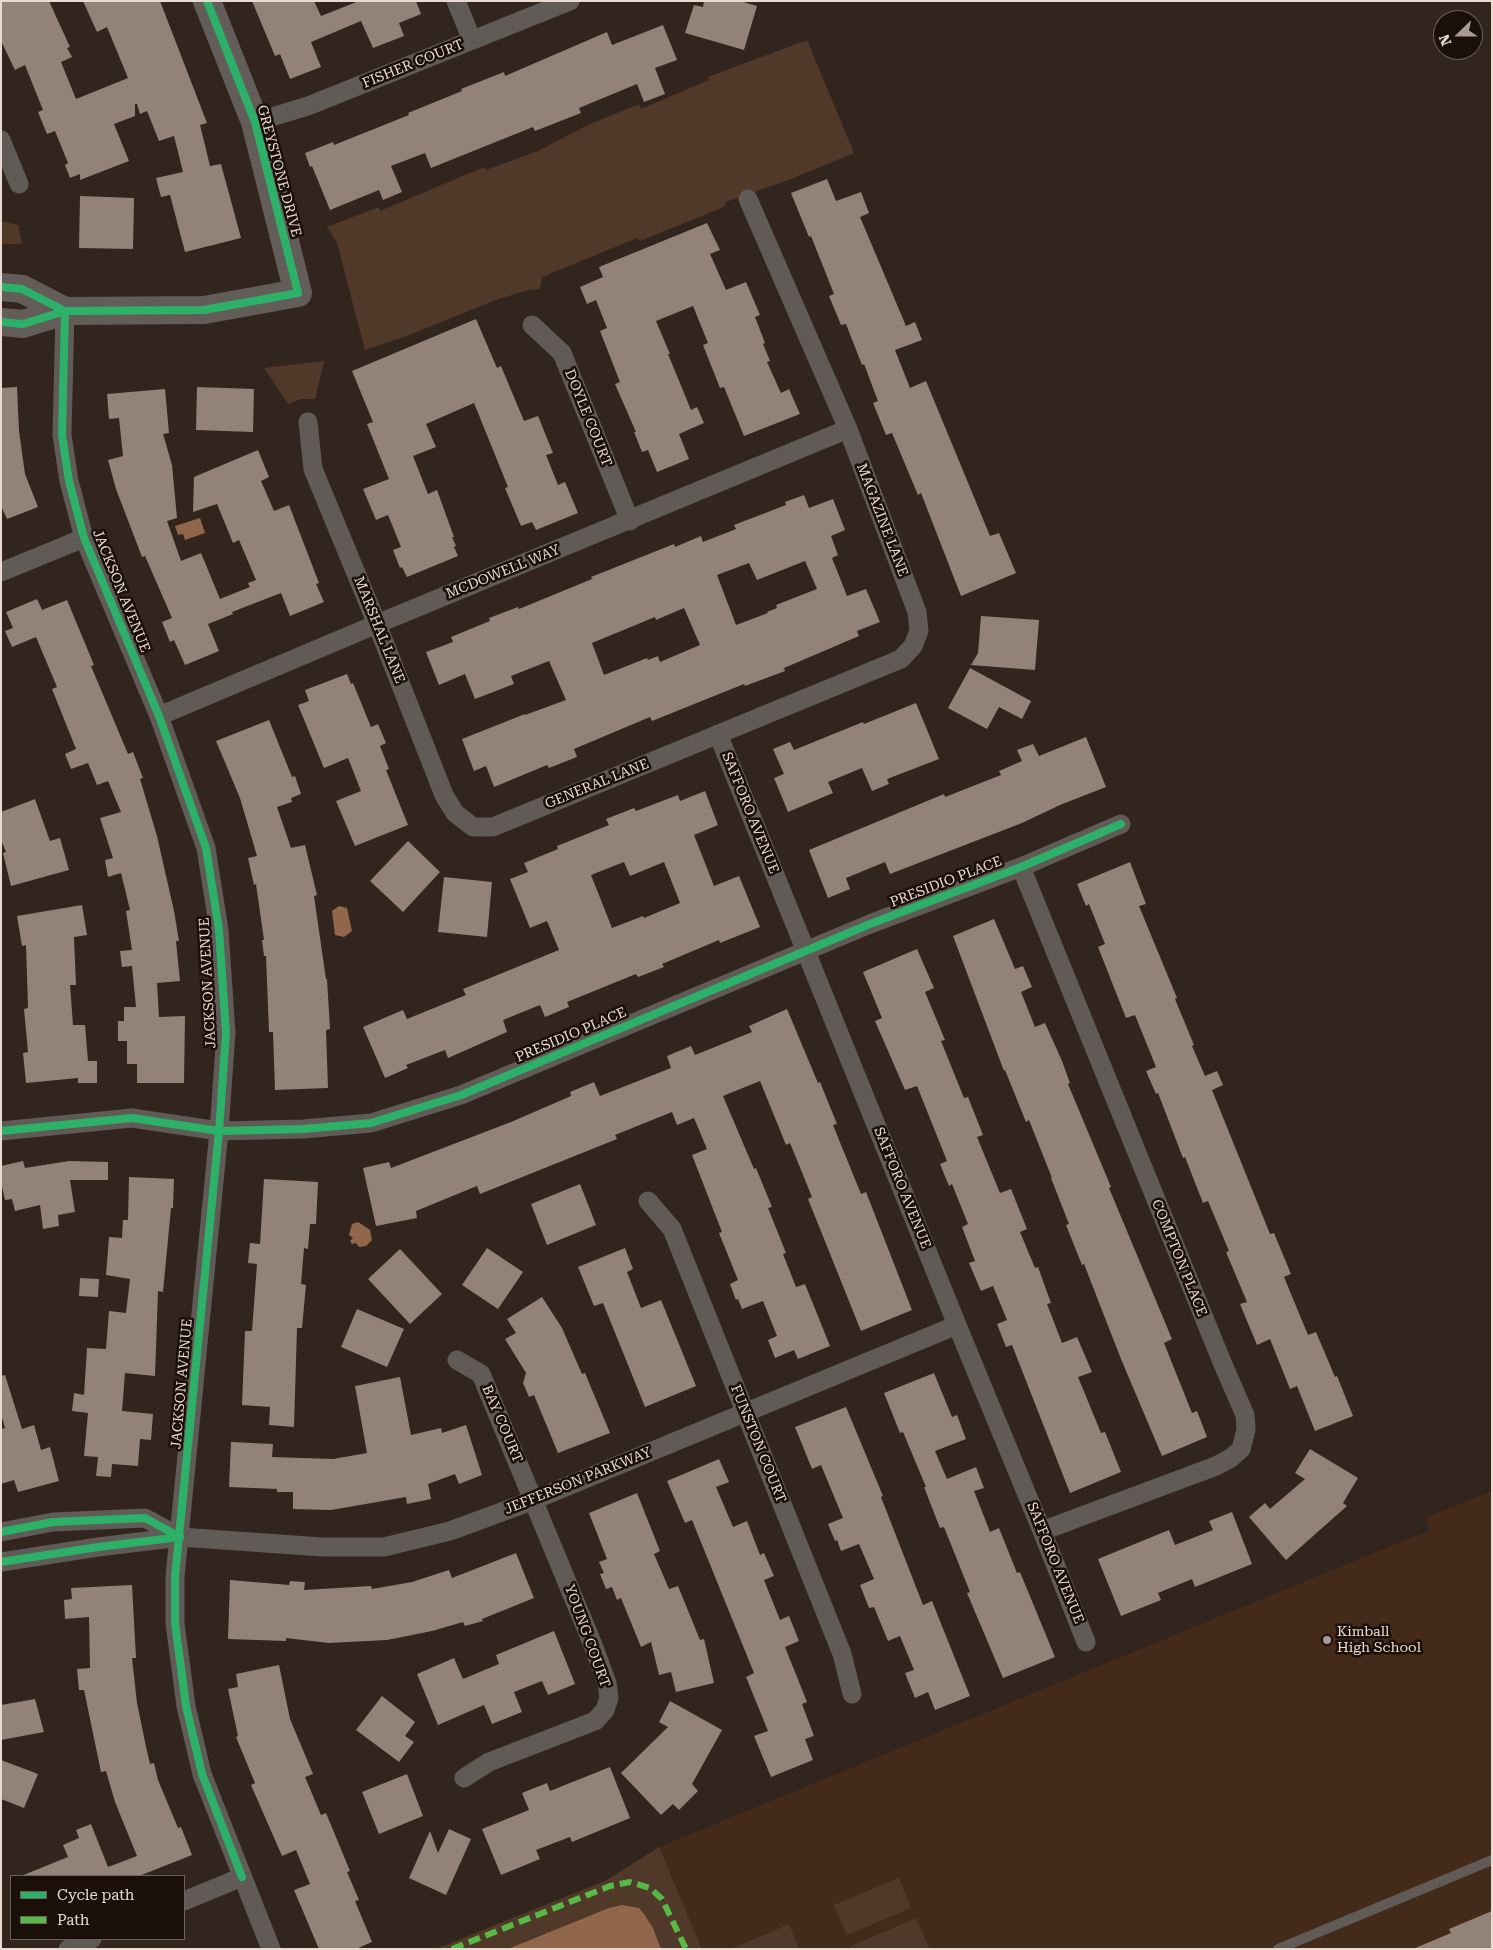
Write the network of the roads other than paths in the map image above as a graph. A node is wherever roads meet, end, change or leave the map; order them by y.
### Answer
1 (207, 1) edge
2 (456, 1) edge
3 (570, 1) edge
4 (472, 40) junction
5 (255, 122) junction
6 (1, 140) edge
7 (19, 184) dead end
8 (748, 199) dead end
9 (1, 287) edge
10 (65, 311) junction
11 (1, 322) edge
12 (532, 325) dead end
13 (308, 422) dead end
14 (848, 429) junction
15 (630, 521) junction
16 (84, 538) junction
17 (1, 572) edge
18 (377, 624) junction
19 (159, 716) junction
20 (718, 734) junction
21 (1121, 824) dead end
22 (473, 827) joint
23 (1021, 867) junction
24 (806, 951) junction
25 (218, 1130) junction
26 (1, 1131) edge
27 (648, 1201) dead end
28 (957, 1325) junction
29 (457, 1360) dead end
30 (746, 1412) junction
31 (534, 1500) junction
32 (1042, 1531) junction
33 (1, 1532) edge
34 (180, 1537) junction
35 (1, 1562) edge
36 (1086, 1642) dead end
37 (852, 1694) dead end
38 (464, 1778) dead end
39 (1492, 1860) edge
40 (242, 1877) junction
41 (185, 1902) edge
42 (90, 1940) edge
43 (68, 1949) edge
44 (271, 1949) edge
45 (1278, 1949) edge

1 - 5 street, GREYSTONE DRIVE
2 - 4 street
3 - 4 street, FISHER COURT
4 - 5 street, FISHER COURT
5 - 10 street, GREYSTONE DRIVE
6 - 7 street
8 - 14 street, MAGAZINE LANE
9 - 10 street
10 - 11 street
10 - 16 street, JACKSON AVENUE
12 - 15 street, DOYLE COURT
13 - 18 street, MARSHAL LANE
14 - 15 street, MCDOWELL WAY
14 - 20 street, MAGAZINE LANE
15 - 18 street, MCDOWELL WAY
16 - 17 street
16 - 19 street, JACKSON AVENUE
18 - 19 street, MCDOWELL WAY
18 - 22 street, MARSHAL LANE
19 - 25 street, JACKSON AVENUE
20 - 22 street, GENERAL LANE
20 - 24 street, SAFFORO AVENUE
21 - 23 street, PRESIDIO PLACE
23 - 24 street, PRESIDIO PLACE
23 - 32 street, COMPTON PLACE
24 - 25 street, PRESIDIO PLACE
24 - 28 street, SAFFORO AVENUE
25 - 26 street, PRESIDIO PLACE
25 - 34 street, JACKSON AVENUE
27 - 30 street, FUNSTON COURT
28 - 30 street, JEFFERSON PARKWAY
28 - 32 street, SAFFORO AVENUE
29 - 31 street, BAY COURT
30 - 31 street, JEFFERSON PARKWAY
30 - 37 street, FUNSTON COURT
31 - 34 street, JEFFERSON PARKWAY
31 - 38 street, YOUNG COURT
32 - 36 street, SAFFORO AVENUE
33 - 34 street, JEFFERSON PARKWAY
34 - 35 street, JEFFERSON PARKWAY
34 - 40 street, JACKSON AVENUE
39 - 45 lane
40 - 41 street
40 - 44 street, JACKSON AVENUE
42 - 43 street

